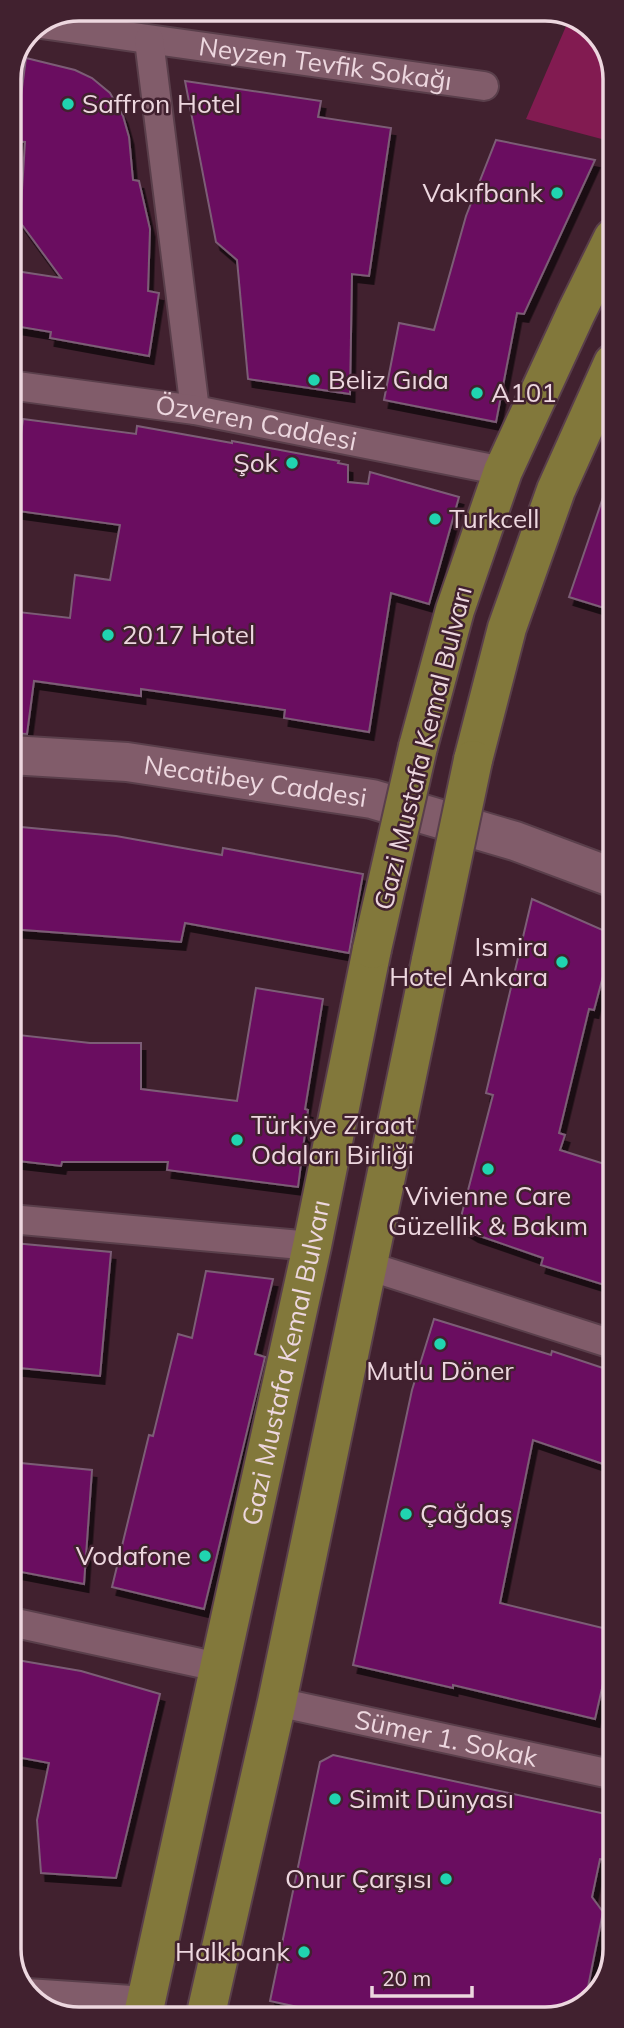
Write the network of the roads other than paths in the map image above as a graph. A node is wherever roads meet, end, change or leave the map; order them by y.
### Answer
1 (55, 26) edge
2 (149, 40) junction
3 (484, 86) dead end
4 (603, 258) edge
5 (603, 385) edge
6 (21, 387) edge
7 (195, 410) junction
8 (503, 471) junction
9 (21, 756) edge
10 (603, 874) edge
11 (21, 1220) edge
12 (312, 1246) junction
13 (368, 1266) junction
14 (603, 1341) edge
15 (21, 1624) edge
16 (218, 1667) junction
17 (277, 1702) junction
18 (603, 1772) edge
19 (45, 1996) edge
20 (123, 2007) edge
21 (145, 2007) edge
22 (208, 2007) edge

1 - 2 street, Neyzen Tevfik Sokağı
2 - 3 street, Neyzen Tevfik Sokağı
2 - 7 street
4 - 8 main road, Gazi Mustafa Kemal Bulvarı
5 - 13 main road, Gazi Mustafa Kemal Bulvarı, bridge
6 - 7 street, Özveren Caddesi
7 - 8 street, Özveren Caddesi
8 - 12 main road, Gazi Mustafa Kemal Bulvarı, bridge
9 - 10 main road, Necatibey Caddesi
11 - 12 street
12 - 16 main road, Gazi Mustafa Kemal Bulvarı
13 - 14 street
13 - 17 main road, Gazi Mustafa Kemal Bulvarı
15 - 16 street
16 - 21 main road, Gazi Mustafa Kemal Bulvarı
17 - 18 street, Sümer 1. Sokak
17 - 22 main road, Gazi Mustafa Kemal Bulvarı
19 - 20 street

